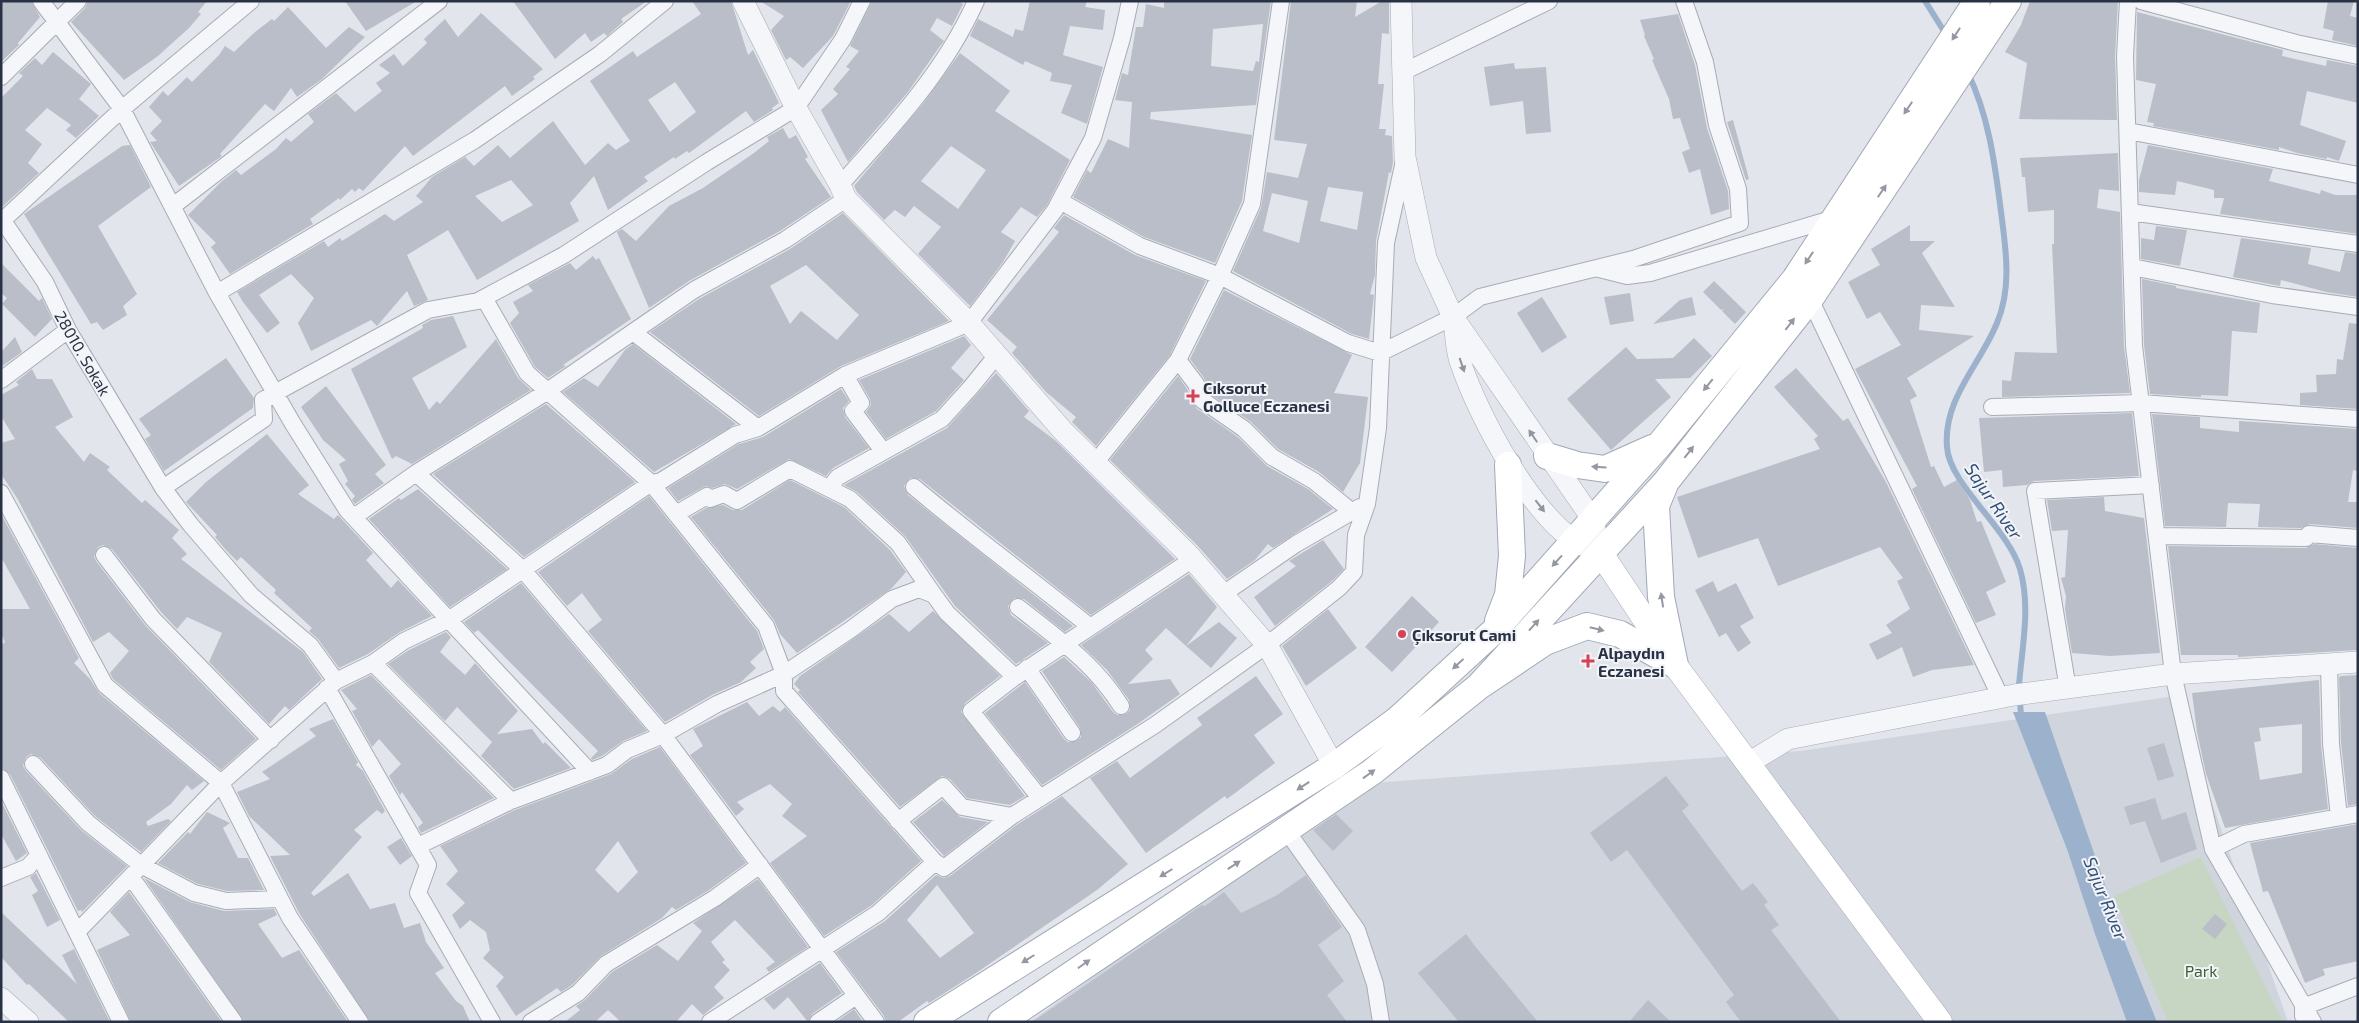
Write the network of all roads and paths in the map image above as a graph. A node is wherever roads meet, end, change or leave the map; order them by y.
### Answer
1 (41, 1) edge
2 (78, 1) edge
3 (251, 1) edge
4 (439, 1) edge
5 (665, 1) edge
6 (743, 1) edge
7 (862, 1) edge
8 (976, 1) edge
9 (1130, 1) edge
10 (1282, 1) edge
11 (1401, 1) edge
12 (1549, 1) edge
13 (1684, 1) edge
14 (1977, 1) edge
15 (2008, 1) edge
16 (2128, 1) edge
17 (2140, 1) edge
18 (56, 22) junction
19 (2358, 56) edge
20 (1403, 72) junction
21 (1, 77) edge
22 (796, 108) junction
23 (122, 109) junction
24 (2128, 131) junction
25 (1405, 157) junction
26 (2358, 175) edge
27 (843, 192) junction
28 (1060, 201) junction
29 (173, 206) junction
30 (2130, 212) junction
31 (1835, 218) junction
32 (2, 220) edge
33 (2358, 244) edge
34 (2132, 267) junction
35 (1596, 268) junction
36 (1220, 276) junction
37 (217, 293) junction
38 (484, 298) junction
39 (1810, 299) junction
40 (2358, 307) edge
41 (1453, 317) junction
42 (969, 323) junction
43 (68, 330) junction
44 (634, 332) junction
45 (1380, 353) junction
46 (997, 355) junction
47 (1178, 360) junction
48 (845, 375) junction
49 (1, 380) edge
50 (547, 391) junction
51 (275, 393) junction
52 (2141, 403) junction
53 (1992, 407) dead end
54 (2358, 419) edge
55 (758, 428) junction
56 (1660, 444) junction
57 (883, 451) junction
58 (1547, 456) junction
59 (1095, 463) junction
60 (1508, 465) junction
61 (416, 474) junction
62 (1665, 482) junction
63 (652, 483) junction
64 (2151, 485) junction
65 (830, 487) junction
66 (914, 487) dead end
67 (164, 488) junction
68 (1, 493) edge
69 (1367, 504) junction
70 (1351, 511) junction
71 (676, 514) junction
72 (354, 517) junction
73 (1593, 520) junction
74 (2158, 536) junction
75 (2358, 538) edge
76 (1574, 542) junction
77 (1600, 552) junction
78 (104, 555) dead end
79 (1193, 558) junction
80 (523, 570) junction
81 (1223, 594) junction
82 (934, 595) junction
83 (1018, 606) dead end
84 (450, 619) junction
85 (1089, 626) junction
86 (1494, 631) junction
87 (1066, 642) junction
88 (1267, 645) junction
89 (2358, 662) edge
90 (372, 663) junction
91 (1675, 665) junction
92 (2329, 665) junction
93 (1021, 672) junction
94 (784, 674) junction
95 (2173, 674) junction
96 (332, 684) junction
97 (1478, 687) junction
98 (2068, 689) junction
99 (2008, 697) junction
100 (1121, 706) dead end
101 (1072, 733) dead end
102 (663, 735) junction
103 (271, 740) junction
104 (33, 764) dead end
105 (1747, 764) junction
106 (1334, 766) junction
107 (590, 772) junction
108 (1, 778) edge
109 (220, 783) junction
110 (1040, 798) junction
111 (511, 801) junction
112 (2358, 814) edge
113 (1012, 816) junction
114 (2338, 817) junction
115 (898, 821) junction
116 (1286, 830) junction
117 (418, 846) junction
118 (2213, 849) junction
119 (40, 855) junction
120 (935, 862) junction
121 (760, 864) junction
122 (136, 871) junction
123 (1, 878) edge
124 (279, 899) junction
125 (78, 931) junction
126 (824, 950) junction
127 (2358, 986) edge
128 (856, 996) junction
129 (1, 998) edge
130 (2303, 1014) edge
131 (28, 1022) edge
132 (121, 1022) edge
133 (234, 1022) edge
134 (360, 1022) edge
135 (492, 1022) edge
136 (531, 1022) edge
137 (710, 1022) edge
138 (818, 1022) edge
139 (876, 1022) edge
140 (927, 1022) edge
141 (1001, 1022) edge
142 (1380, 1022) edge
143 (1940, 1022) edge
144 (2313, 1022) edge

1 - 18 street
2 - 18 street
3 - 23 street
4 - 29 street
5 - 37 street
6 - 22 street
7 - 22 street
8 - 27 street
9 - 28 street
10 - 36 street
11 - 20 street
12 - 20 street
13 - 35 street
14 -> 31 main road
39 -> 15 main road
16 - 24 street
17 - 19 street
18 - 21 street
18 - 23 street
20 - 25 street
22 - 27 street
22 - 38 street
23 - 29 street
23 - 32 street
24 - 26 street
24 - 30 street
25 - 41 street
25 - 45 street
27 - 42 street
27 - 44 street
28 - 36 street
28 - 42 street
29 - 37 street
30 - 33 street
30 - 34 street
31 - 35 street
31 -> 56 main road
32 - 43 street, 28010. Sokak
34 - 40 street
34 - 52 street
35 - 41 street
36 - 45 street
36 - 47 street
37 - 51 street
38 - 50 street
38 - 51 street
62 -> 39 main road
39 - 99 street
41 - 45 street
58 -> 41 street
41 -> 60 street
42 - 46 street
42 - 48 street
43 - 49 street
43 - 67 street, 28010. Sokak
44 - 50 street
44 - 55 street
45 - 69 street
46 - 57 street
46 - 59 street
47 - 59 street
47 - 70 street
48 - 55 street
48 - 57 street
50 - 61 street
50 - 63 street
51 - 67 street
51 - 72 street
52 - 53 street
52 - 54 street
52 - 64 street
55 - 63 street
56 -> 58 main road
56 - 73 main road
57 - 65 street
58 - 73 street
59 - 79 street
60 -> 76 street
60 - 86 main road
61 - 72 street
61 - 80 street
62 - 77 main road
91 -> 62 main road
63 - 71 street
63 - 80 street
64 - 74 street
64 - 98 street
65 - 71 street
65 - 82 street
66 - 85 street
67 - 96 street, 28010. Sokak
68 - 109 street
69 - 70 street
69 - 88 street
70 - 81 street
71 - 94 street
72 - 84 street
73 - 76 main road
73 - 77 street
74 - 75 street
74 - 95 street
76 - 77 street
76 -> 86 main road
77 - 91 main road
97 -> 77 main road
78 - 103 street
79 - 81 street
79 - 85 street
80 - 84 street
80 - 102 street
81 - 88 street
82 - 93 street
82 - 94 street
83 - 87 street
84 - 90 street
84 - 107 street
85 - 87 street
86 -> 106 main road
87 - 93 street
87 - 100 street
88 - 106 street
88 - 110 street
89 - 92 street
90 - 96 street
90 - 111 street
97 -> 91 main road
91 - 105 main road
92 - 95 street
92 - 114 street
93 - 101 street
93 - 110 street
94 - 102 street
94 - 115 street
95 - 98 street
95 - 118 street
96 - 103 street
96 - 117 street, 28010. Sokak
116 -> 97 main road
98 - 99 street
99 - 105 street
102 - 107 street
102 - 121 street
103 - 109 street
104 - 122 street
105 - 143 main road
106 -> 140 main road
107 - 111 street
108 - 119 street
109 - 122 street
109 - 124 street
110 - 113 street
111 - 117 street
112 - 114 street
113 - 115 street
113 - 120 street
114 - 118 street
115 - 120 street
141 -> 116 main road
116 - 142 street
117 - 135 street, 28010. Sokak
118 - 130 street
119 - 123 street
119 - 125 street
120 - 126 street
121 - 126 street
121 - 136 street
122 - 124 street
122 - 125 street
122 - 133 street
124 - 134 street
125 - 132 street
126 - 128 street
126 - 137 street
127 - 130 street
128 - 138 street
128 - 139 street
129 - 131 street
130 - 144 street

